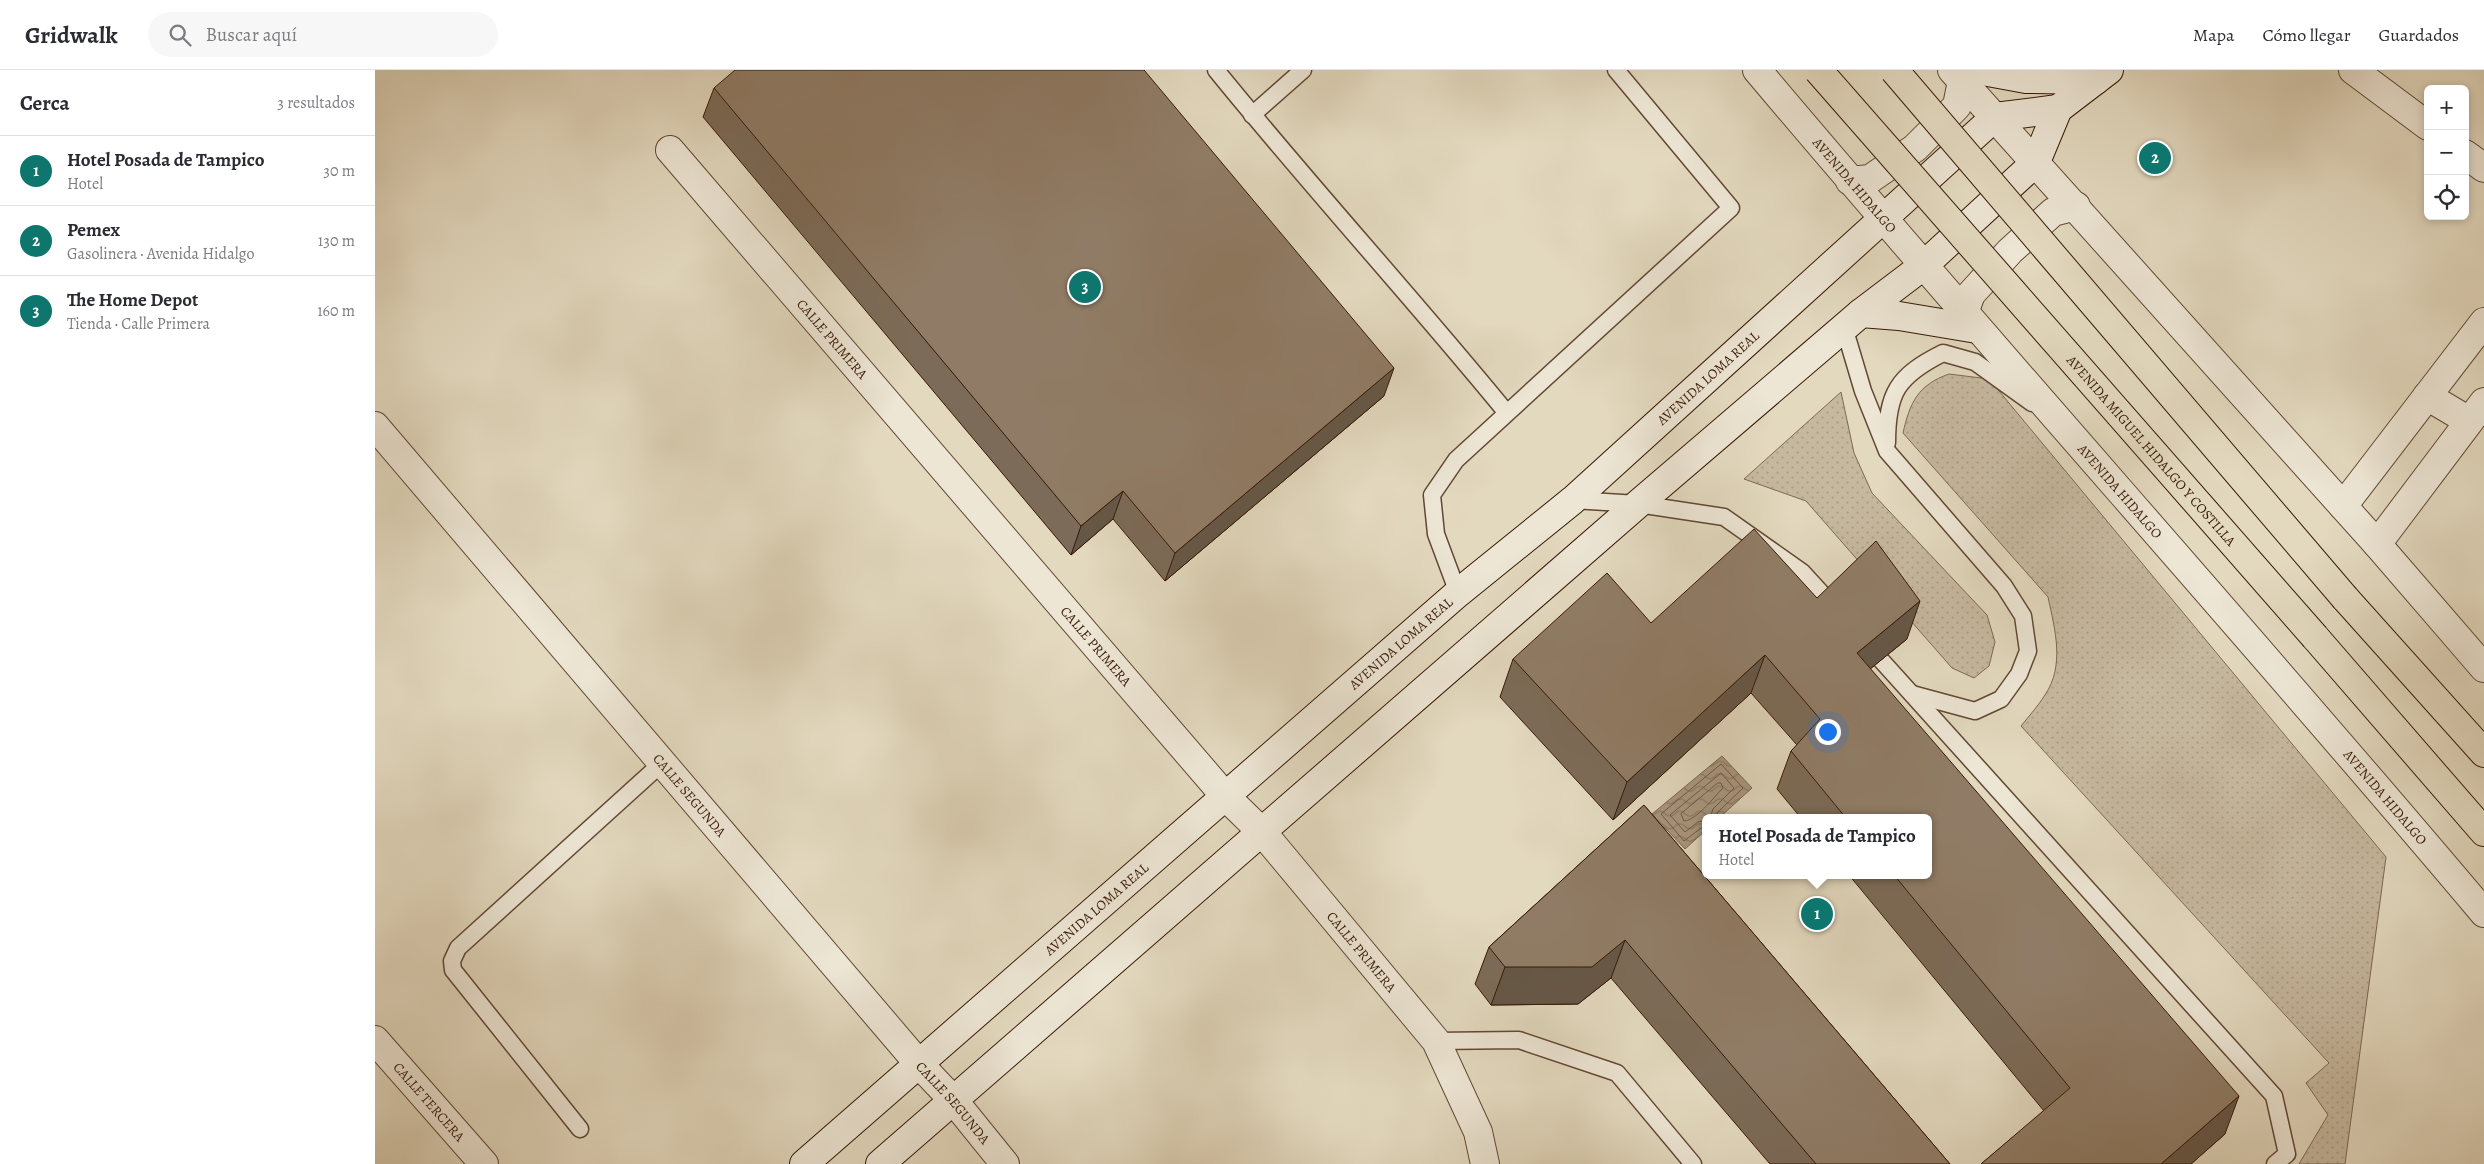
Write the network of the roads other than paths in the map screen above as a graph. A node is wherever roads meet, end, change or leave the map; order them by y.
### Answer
1 (1216, 70) edge
2 (1303, 70) edge
3 (1616, 70) edge
4 (1757, 70) edge
5 (1818, 70) edge
6 (1894, 70) edge
7 (2353, 70) edge
8 (1964, 74) edge
9 (2102, 75) edge
10 (2058, 109) junction
11 (1252, 115) junction
12 (1995, 117) junction
13 (2424, 123) edge
14 (670, 150) dead end
15 (2469, 157) edge
16 (2036, 162) junction
17 (2484, 168) edge
18 (1850, 181) junction
19 (2076, 206) junction
20 (1882, 218) junction
21 (1923, 266) junction
22 (1853, 320) junction
23 (1971, 321) junction
24 (2484, 322) edge
25 (2427, 396) junction
26 (2477, 411) edge
27 (1506, 412) junction
28 (2060, 422) junction
29 (375, 426) edge
30 (1887, 451) junction
31 (1573, 500) junction
32 (1638, 504) junction
33 (2343, 506) junction
34 (2377, 544) junction
35 (1458, 593) junction
36 (1834, 607) edge
37 (1881, 660) edge
38 (2484, 668) edge
39 (1912, 694) junction
40 (2484, 753) edge
41 (662, 763) junction
42 (1225, 796) junction
43 (2484, 832) edge
44 (1263, 833) junction
45 (2484, 913) edge
46 (375, 1040) edge
47 (1436, 1041) junction
48 (919, 1064) junction
49 (954, 1101) junction
50 (580, 1129) dead end
51 (484, 1164) edge
52 (804, 1164) edge
53 (880, 1164) edge
54 (1005, 1164) edge
55 (1485, 1164) edge
56 (1693, 1164) edge
57 (2275, 1164) edge

1 - 11 lane
2 - 11 lane
3 - 27 lane
4 - 18 street, AVENIDA HIDALGO
5 - 43 main road, AVENIDA MIGUEL HIDALGO Y COSTILLA, bridge
6 - 40 main road, bridge
7 - 13 street
8 - 9 street
8 - 12 street
8 - 18 street
9 - 10 street
10 - 12 street
10 - 16 street
11 - 27 lane
12 - 16 street
12 - 20 street, AVENIDA LOMA REAL
14 - 42 street, CALLE PRIMERA
15 - 17 street
16 - 19 street
16 - 21 street
18 - 20 street, AVENIDA HIDALGO
19 - 23 street
19 - 33 street
20 - 21 street, AVENIDA HIDALGO
20 - 31 street, AVENIDA LOMA REAL
21 - 22 street
21 - 23 street, AVENIDA HIDALGO
22 - 23 street
22 - 30 lane
22 - 32 street
23 - 28 street, AVENIDA HIDALGO
24 - 25 street
25 - 26 street
25 - 33 street
26 - 34 street
27 - 35 lane
28 - 30 lane
28 - 45 street, AVENIDA HIDALGO
29 - 41 street, CALLE SEGUNDA
30 - 39 lane
31 - 32 lane
31 - 35 street, AVENIDA LOMA REAL
32 - 36 lane
32 - 44 street
33 - 34 street
34 - 38 street
35 - 42 street, AVENIDA LOMA REAL
37 - 39 lane
39 - 57 lane
41 - 48 street, CALLE SEGUNDA
41 - 50 lane
42 - 44 street, CALLE PRIMERA
42 - 48 street, AVENIDA LOMA REAL
44 - 47 street, CALLE PRIMERA
44 - 49 street
46 - 51 street, CALLE TERCERA
47 - 55 street, CALLE PRIMERA
47 - 56 lane
48 - 49 street, CALLE SEGUNDA
48 - 52 street, AVENIDA LOMA REAL
49 - 53 street
49 - 54 street, CALLE SEGUNDA

